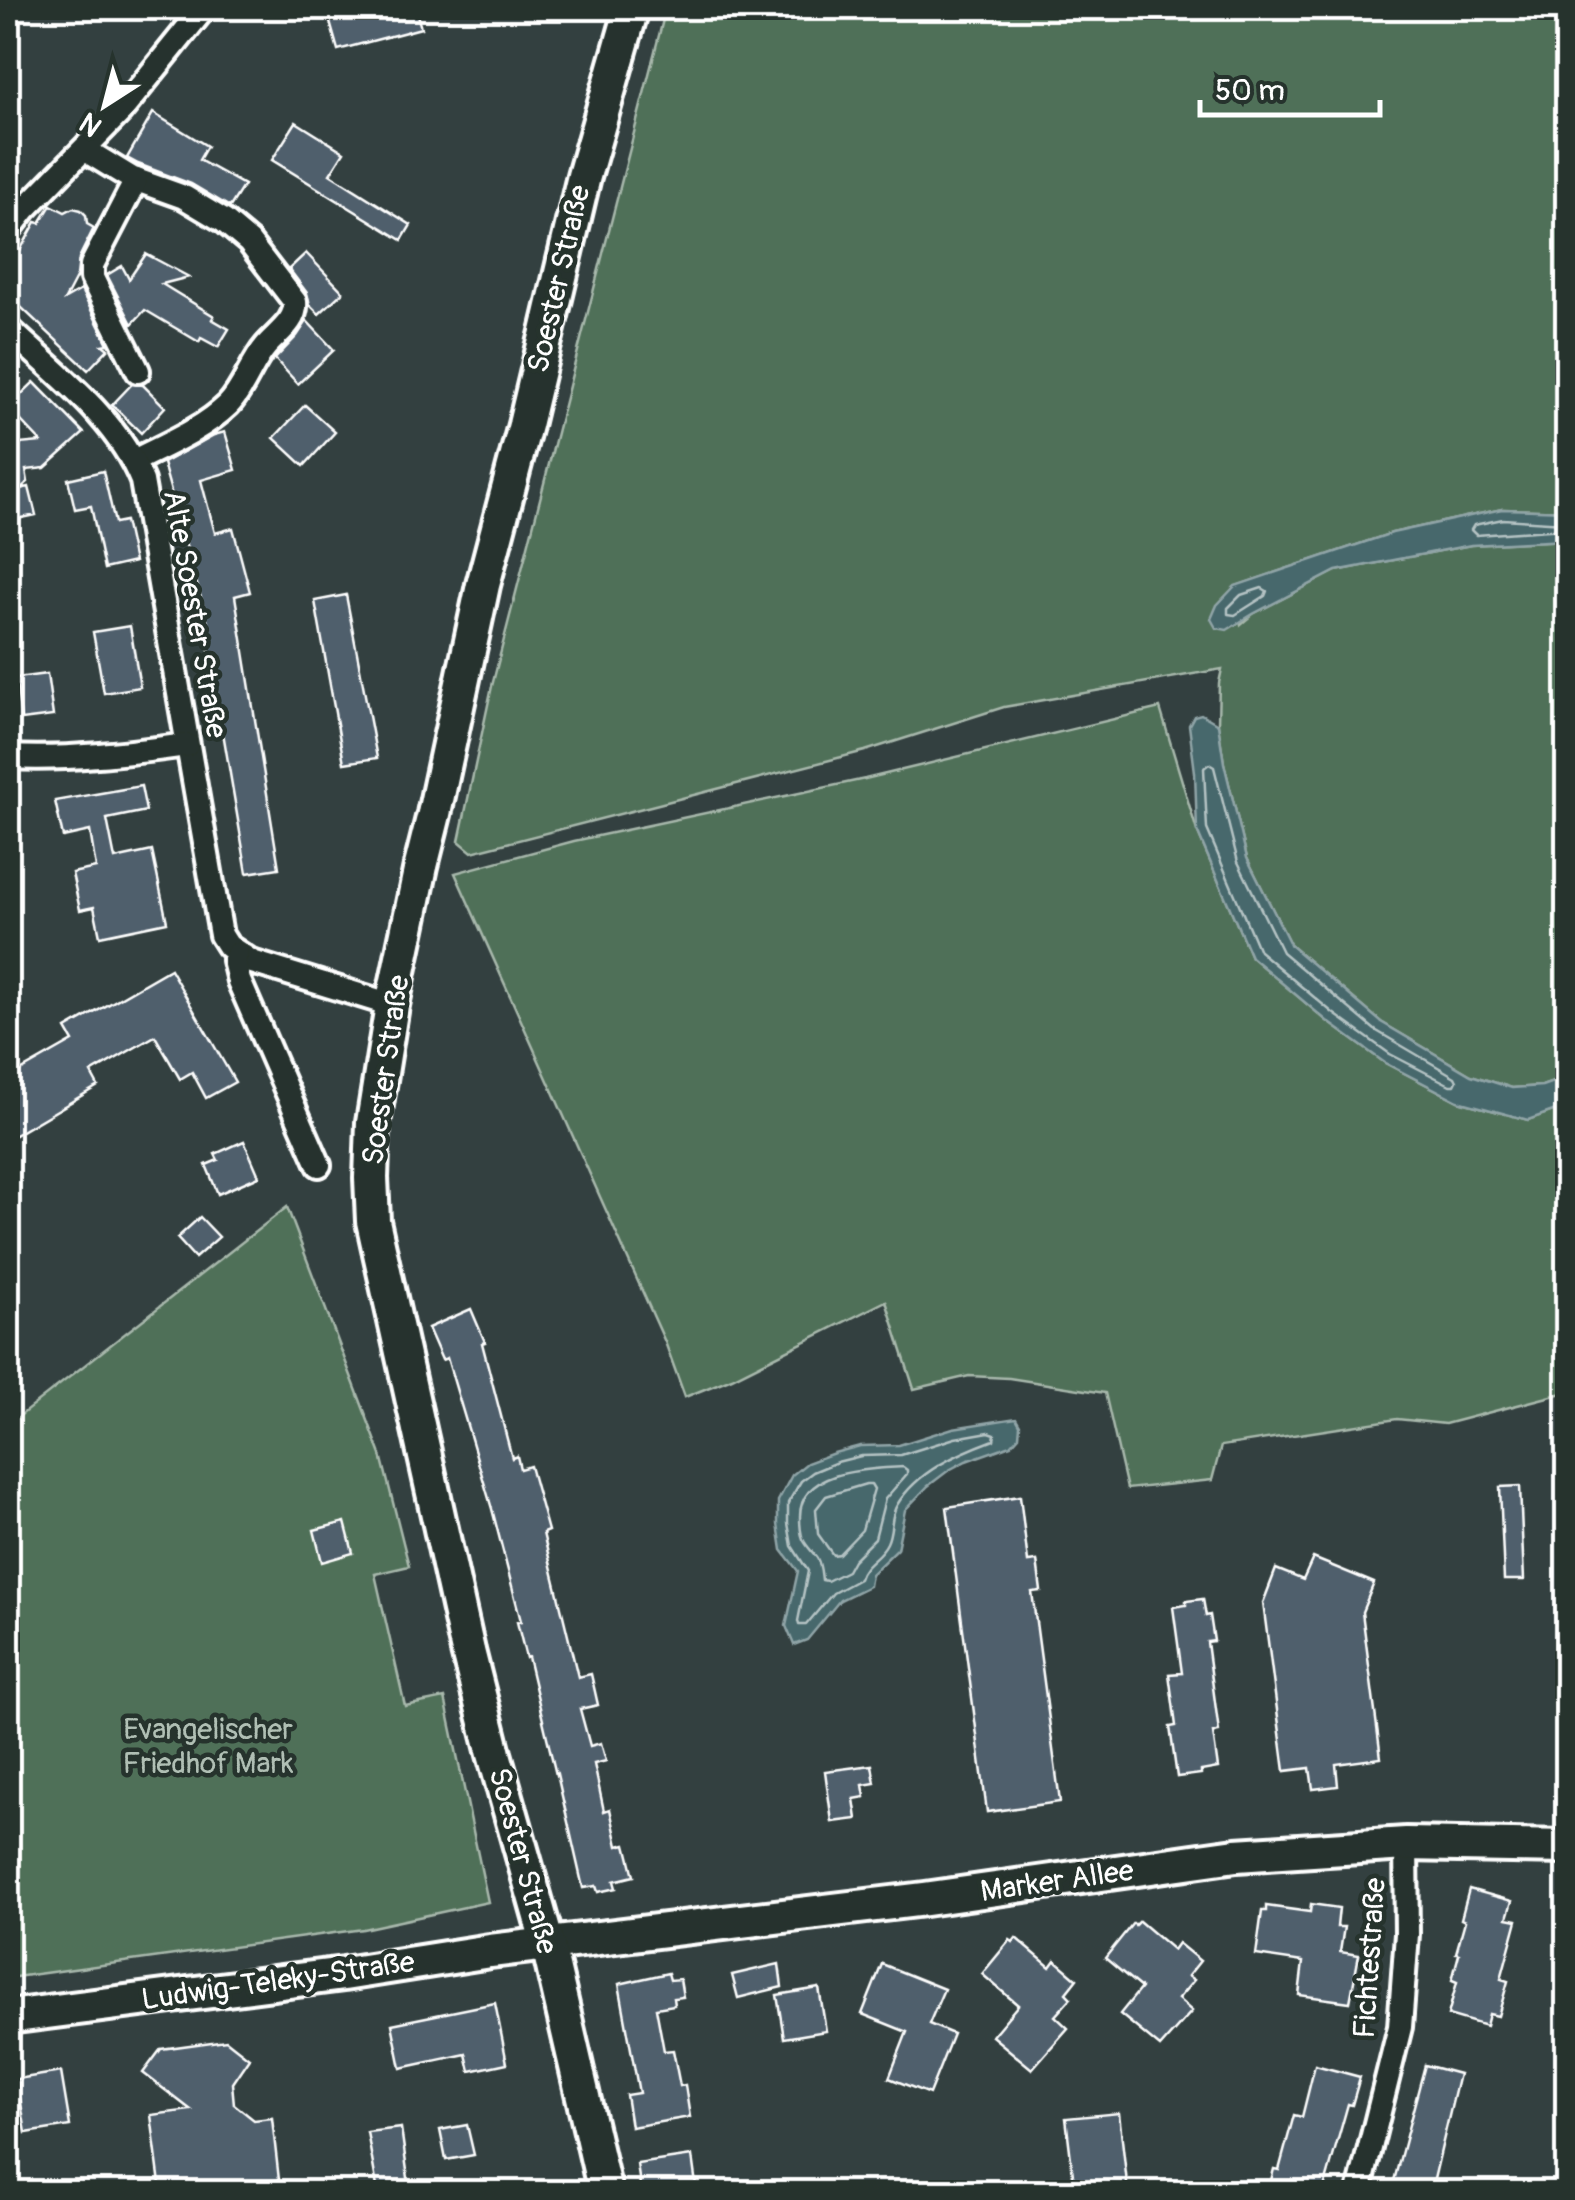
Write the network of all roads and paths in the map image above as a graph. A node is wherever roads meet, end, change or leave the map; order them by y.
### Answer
1 (204, 8) edge
2 (632, 8) edge
3 (84, 150) junction
4 (136, 180) junction
5 (8, 231) edge
6 (8, 328) edge
7 (138, 370) dead end
8 (134, 460) junction
9 (188, 745) junction
10 (8, 757) edge
11 (237, 954) junction
12 (392, 1005) junction
13 (319, 1165) dead end
14 (1406, 1844) junction
15 (1568, 1847) edge
16 (548, 1945) junction
17 (8, 2017) edge
18 (605, 2192) edge
19 (1359, 2192) edge

1 - 3 street
2 - 12 main road, Soester Straße
3 - 4 street
3 - 5 street
4 - 7 street
4 - 8 street
6 - 8 street, Alte Soester Straße
8 - 9 street, Alte Soester Straße
9 - 10 street
9 - 11 street, Alte Soester Straße
11 - 12 street
11 - 13 street, Alte Soester Straße
12 - 16 main road, Soester Straße
14 - 15 main road, Marker Allee
14 - 16 main road, Marker Allee
14 - 19 street, Fichtestraße
16 - 17 main road, Ludwig-Teleky-Straße
16 - 18 main road, Soester Straße

